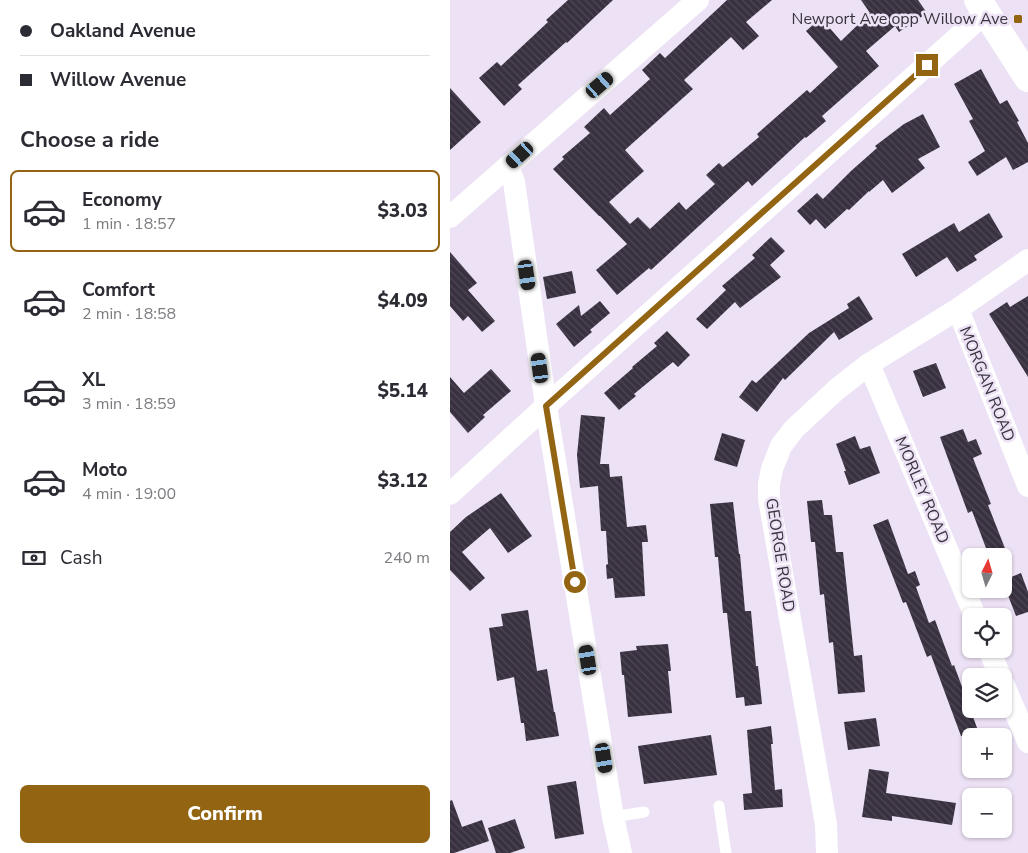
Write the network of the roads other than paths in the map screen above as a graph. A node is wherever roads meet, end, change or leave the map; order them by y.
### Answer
1 (698, 0) edge
2 (982, 6) edge
3 (1028, 78) edge
4 (508, 166) junction
5 (450, 217) edge
6 (1028, 260) edge
7 (958, 309) junction
8 (869, 364) junction
9 (546, 406) junction
10 (1026, 476) edge
11 (450, 494) edge
12 (972, 608) edge
13 (1012, 704) edge
14 (1028, 742) edge
15 (718, 806) dead end
16 (644, 812) dead end
17 (613, 817) junction
18 (621, 853) edge
19 (726, 853) edge
20 (827, 853) edge

1 - 4 street
2 - 3 main road
2 - 9 street
4 - 5 street
4 - 9 street
6 - 7 street, GEORGE ROAD
7 - 8 street, GEORGE ROAD
7 - 10 street, MORGAN ROAD
8 - 12 street, MORLEY ROAD
8 - 20 street, GEORGE ROAD
9 - 11 street
9 - 17 street
13 - 14 street
15 - 19 lane
16 - 17 lane
17 - 18 street

